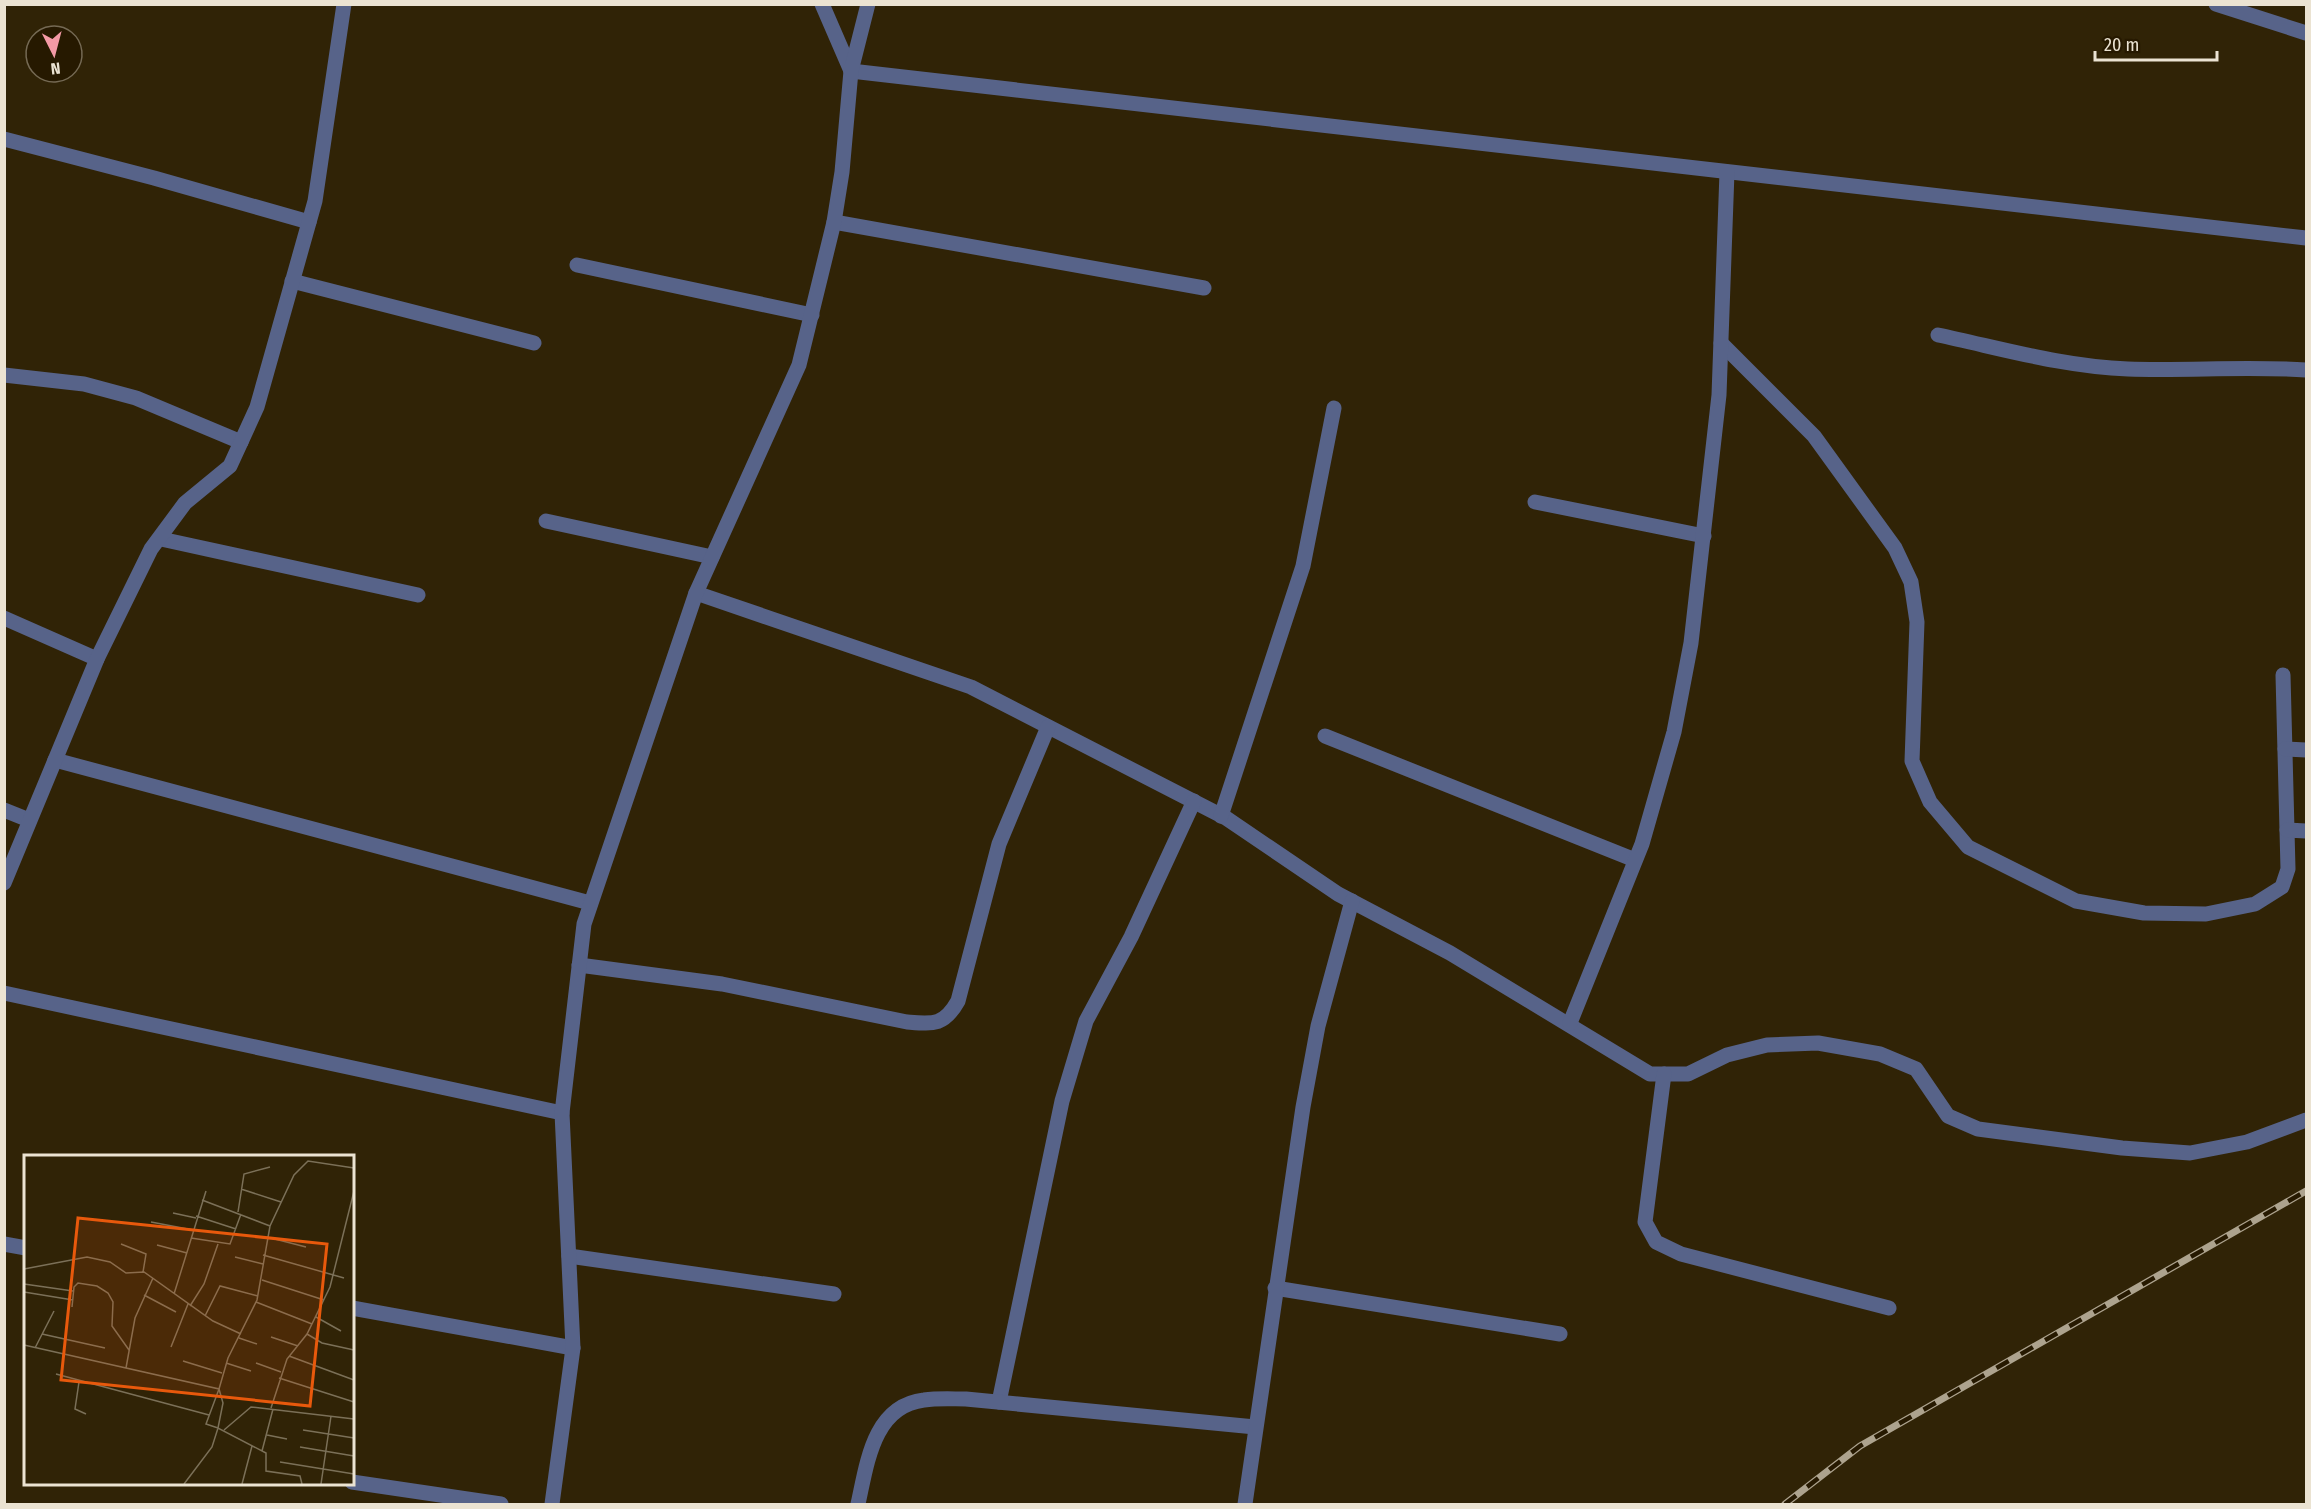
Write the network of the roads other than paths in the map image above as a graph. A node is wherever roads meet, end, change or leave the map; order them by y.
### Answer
1 (344, 4) edge
2 (822, 4) edge
3 (868, 4) edge
4 (2216, 4) edge
5 (2307, 33) edge
6 (851, 71) junction
7 (4, 139) edge
8 (1727, 172) junction
9 (309, 222) junction
10 (834, 222) junction
11 (2307, 238) edge
12 (577, 265) dead end
13 (292, 281) junction
14 (1204, 288) dead end
15 (812, 315) junction
16 (1938, 335) dead end
17 (534, 343) dead end
18 (1721, 343) junction
19 (2307, 370) edge
20 (4, 375) edge
21 (1334, 408) dead end
22 (242, 442) junction
23 (1535, 502) dead end
24 (546, 521) dead end
25 (1704, 536) junction
26 (161, 539) junction
27 (712, 557) junction
28 (696, 593) junction
29 (418, 595) dead end
30 (4, 618) edge
31 (97, 659) junction
32 (2283, 675) dead end
33 (1048, 727) junction
34 (1325, 736) dead end
35 (2285, 749) junction
36 (2307, 750) edge
37 (55, 760) junction
38 (1194, 801) junction
39 (4, 810) edge
40 (1221, 816) junction
41 (29, 820) junction
42 (2287, 830) junction
43 (2307, 831) edge
44 (1635, 860) junction
45 (4, 883) edge
46 (1352, 901) junction
47 (590, 903) junction
48 (579, 965) junction
49 (4, 993) edge
50 (1570, 1023) junction
51 (1664, 1074) junction
52 (562, 1113) junction
53 (2307, 1120) edge
54 (4, 1244) edge
55 (24, 1248) edge
56 (569, 1256) junction
57 (1275, 1288) junction
58 (834, 1294) dead end
59 (354, 1308) edge
60 (1889, 1308) dead end
61 (1560, 1334) dead end
62 (573, 1348) junction
63 (999, 1402) junction
64 (1255, 1427) junction
65 (354, 1482) edge
66 (501, 1504) edge
67 (552, 1504) edge
68 (858, 1504) edge
69 (1245, 1504) edge

1 - 9 street
2 - 6 street
3 - 6 street
4 - 5 street
6 - 8 street
6 - 10 street
7 - 9 street
8 - 11 street
8 - 18 street
9 - 13 street
10 - 14 street
10 - 15 street
12 - 15 street
13 - 17 street
13 - 22 street
15 - 27 street
16 - 19 street
18 - 25 street
18 - 42 street
20 - 22 street
21 - 40 street
22 - 26 street
23 - 25 street
24 - 27 street
25 - 44 street
26 - 29 street
26 - 31 street
27 - 28 street
28 - 33 street
28 - 47 street
30 - 31 street
31 - 37 street
32 - 35 street
33 - 38 street
33 - 48 street
34 - 44 street
35 - 36 street
35 - 42 street
37 - 41 street
37 - 47 street
38 - 40 street
38 - 63 street
39 - 41 street
40 - 46 street
41 - 45 street
42 - 43 street
44 - 50 street
46 - 50 street
46 - 57 street
47 - 48 street
48 - 52 street
49 - 52 street
50 - 51 street
51 - 53 street
51 - 60 street
52 - 56 street
54 - 55 street
56 - 58 street
56 - 62 street
57 - 61 street
57 - 64 street
59 - 62 street
62 - 67 street
63 - 64 street
63 - 68 street
64 - 69 street
65 - 66 street

